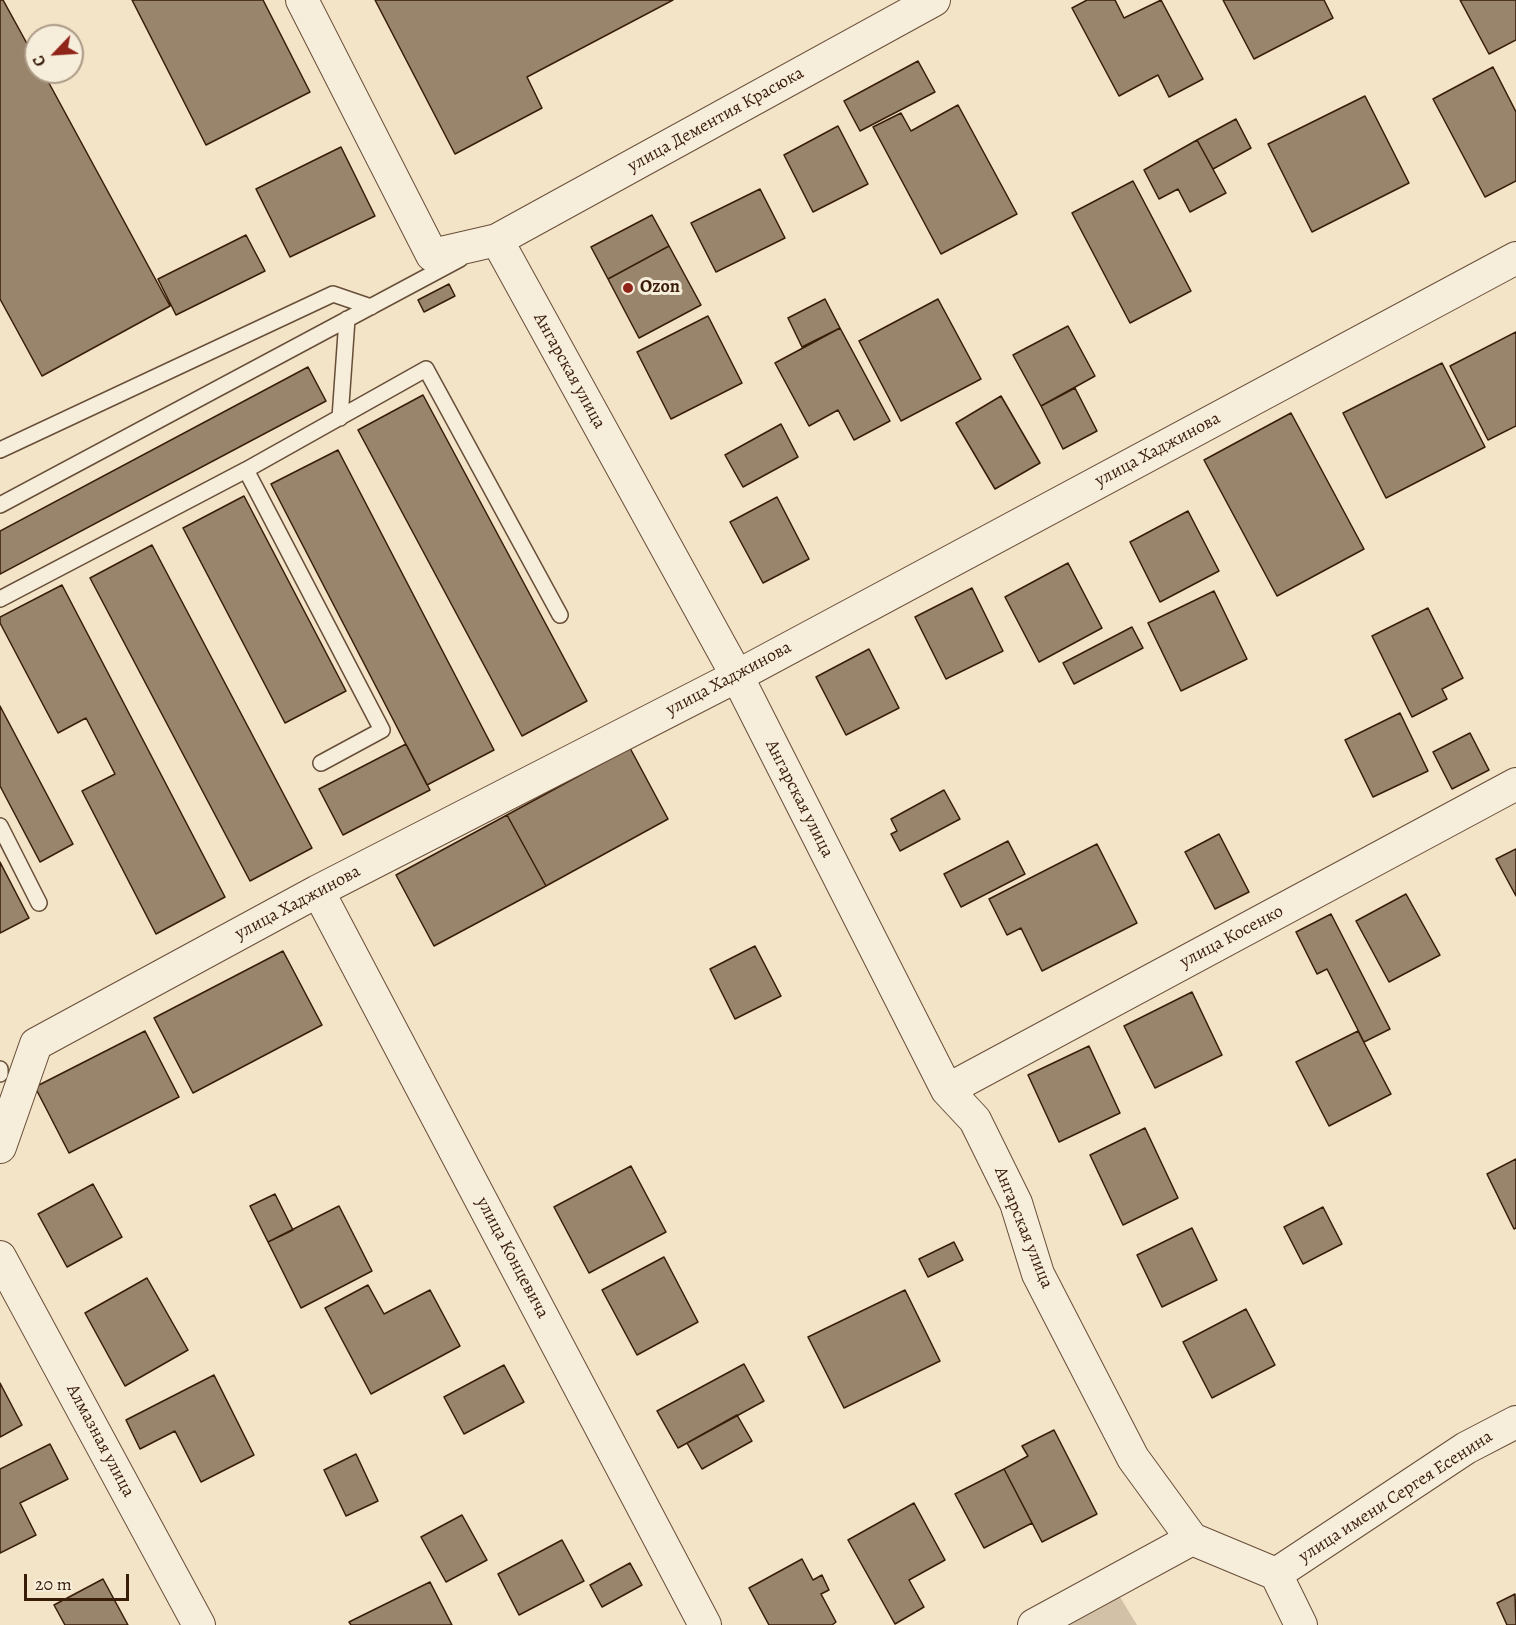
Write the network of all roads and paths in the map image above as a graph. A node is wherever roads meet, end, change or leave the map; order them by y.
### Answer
1 (302, 0) edge
2 (934, 0) edge
3 (497, 240) junction
4 (1516, 258) edge
5 (371, 307) junction
6 (347, 319) junction
7 (340, 418) junction
8 (0, 450) edge
9 (246, 470) junction
10 (0, 505) edge
11 (0, 599) edge
12 (560, 615) dead end
13 (737, 676) junction
14 (321, 763) dead end
15 (1516, 784) edge
16 (0, 826) edge
17 (318, 891) junction
18 (39, 903) dead end
19 (947, 1090) junction
20 (0, 1147) edge
21 (0, 1257) edge
22 (1516, 1422) edge
23 (1192, 1539) junction
24 (1276, 1574) junction
25 (200, 1625) edge
26 (705, 1625) edge
27 (1034, 1625) edge
28 (1301, 1625) edge

1 - 3 street
2 - 3 street, улица Дементия Красюка
3 - 5 lane
3 - 13 street, Ангарская улица
4 - 13 street, улица Хаджинова
5 - 6 lane
5 - 8 lane
6 - 7 lane
6 - 10 lane
7 - 9 lane
7 - 12 lane
9 - 11 lane
9 - 14 lane
13 - 17 street, улица Хаджинова
13 - 19 street, Ангарская улица
15 - 19 street, улица Косенко
16 - 18 lane
17 - 20 street, улица Хаджинова
17 - 26 street, улица Концевича
19 - 23 street, Ангарская улица
21 - 25 street, Алмазная улица
22 - 24 street, улица имени Сергея Есенина
23 - 24 street
23 - 27 street
24 - 28 street

